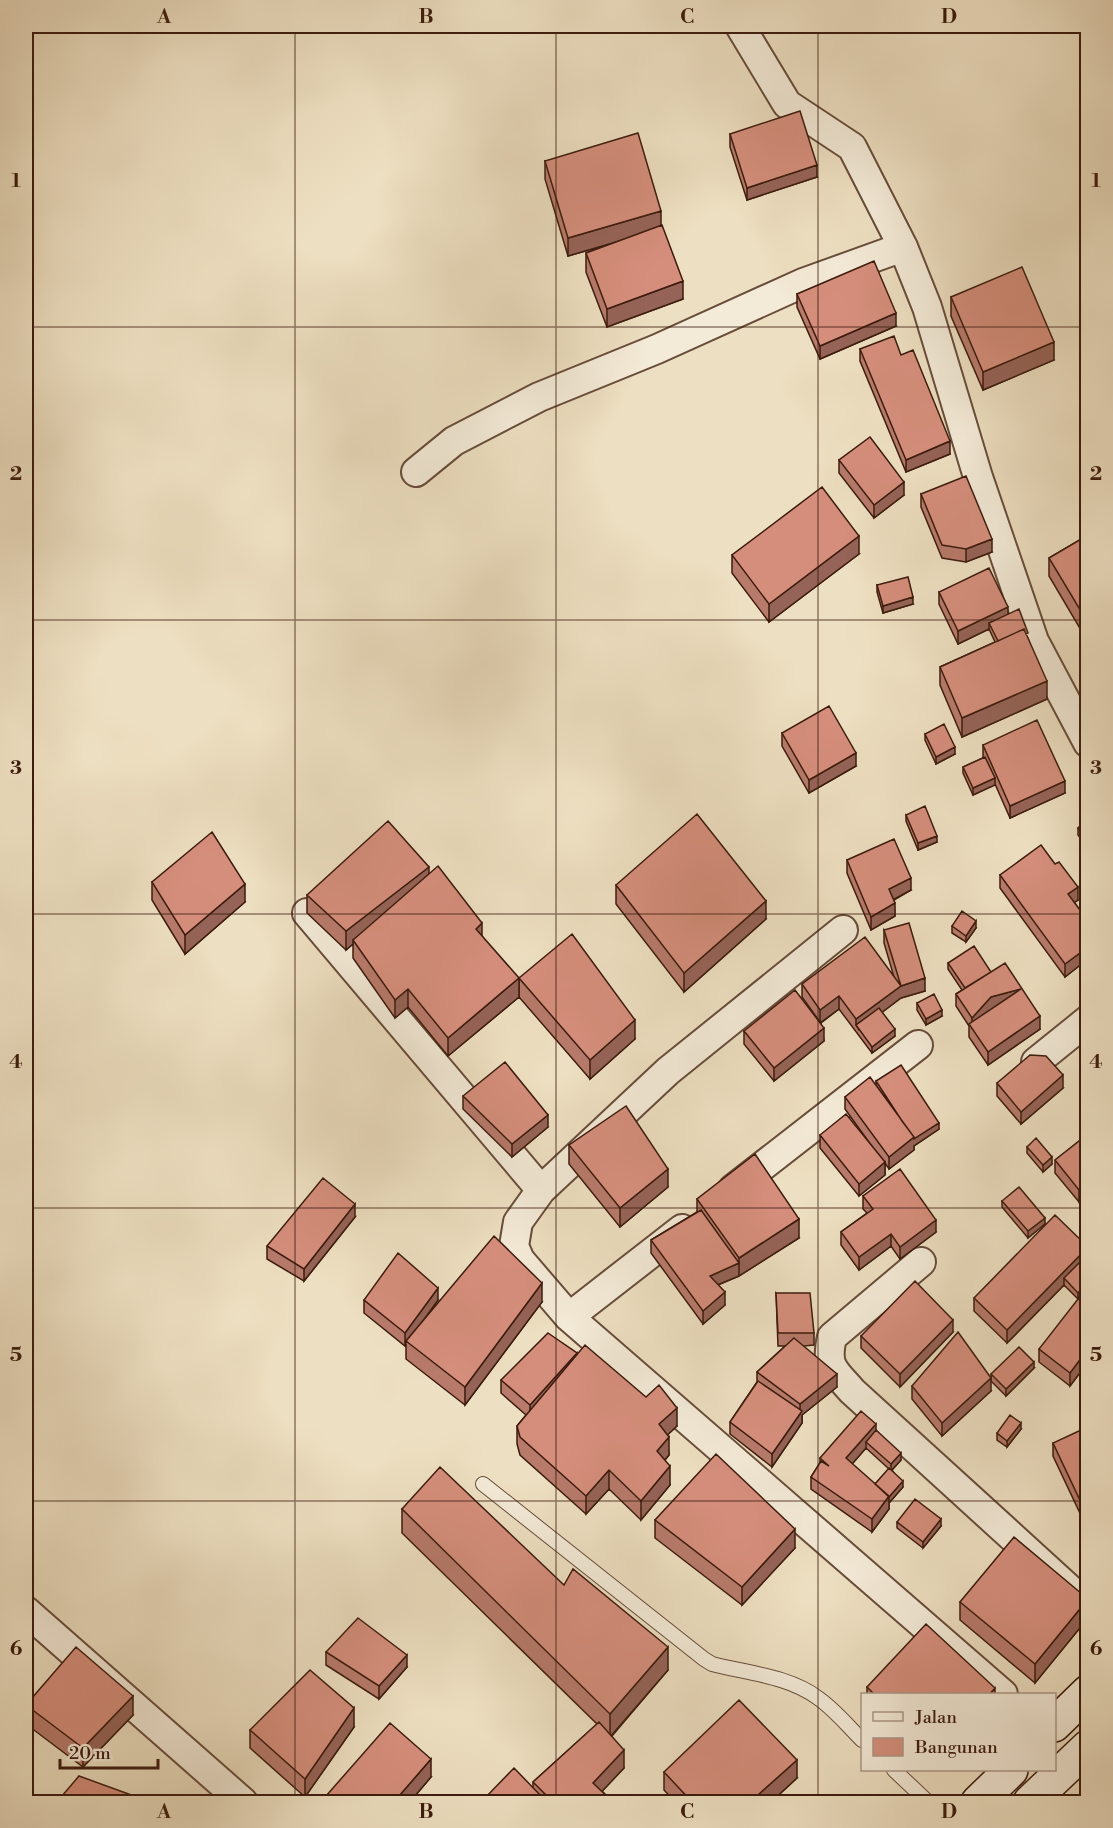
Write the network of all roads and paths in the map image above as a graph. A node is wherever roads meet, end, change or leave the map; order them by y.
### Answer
1 (740, 26) edge
2 (903, 248) junction
3 (416, 472) dead end
4 (1088, 743) edge
5 (307, 913) dead end
6 (843, 930) dead end
7 (1088, 1020) edge
8 (918, 1046) dead end
9 (1036, 1062) edge
10 (541, 1190) junction
11 (921, 1262) dead end
12 (569, 1317) junction
13 (483, 1484) dead end
14 (1088, 1606) edge
15 (26, 1611) edge
16 (1088, 1692) edge
17 (1001, 1693) edge
18 (1056, 1723) edge
19 (861, 1739) edge
20 (1088, 1747) edge
21 (895, 1771) edge
22 (1010, 1771) edge
23 (243, 1803) edge
24 (928, 1803) edge
25 (978, 1803) edge
26 (1030, 1803) edge

1 - 2 street
2 - 3 street
2 - 4 street
5 - 10 street
6 - 10 street
7 - 9 street
8 - 12 street
10 - 12 street
11 - 14 street
12 - 17 street
13 - 19 lane
15 - 23 street
16 - 18 main road
20 - 26 main road
21 - 24 lane
22 - 25 main road

